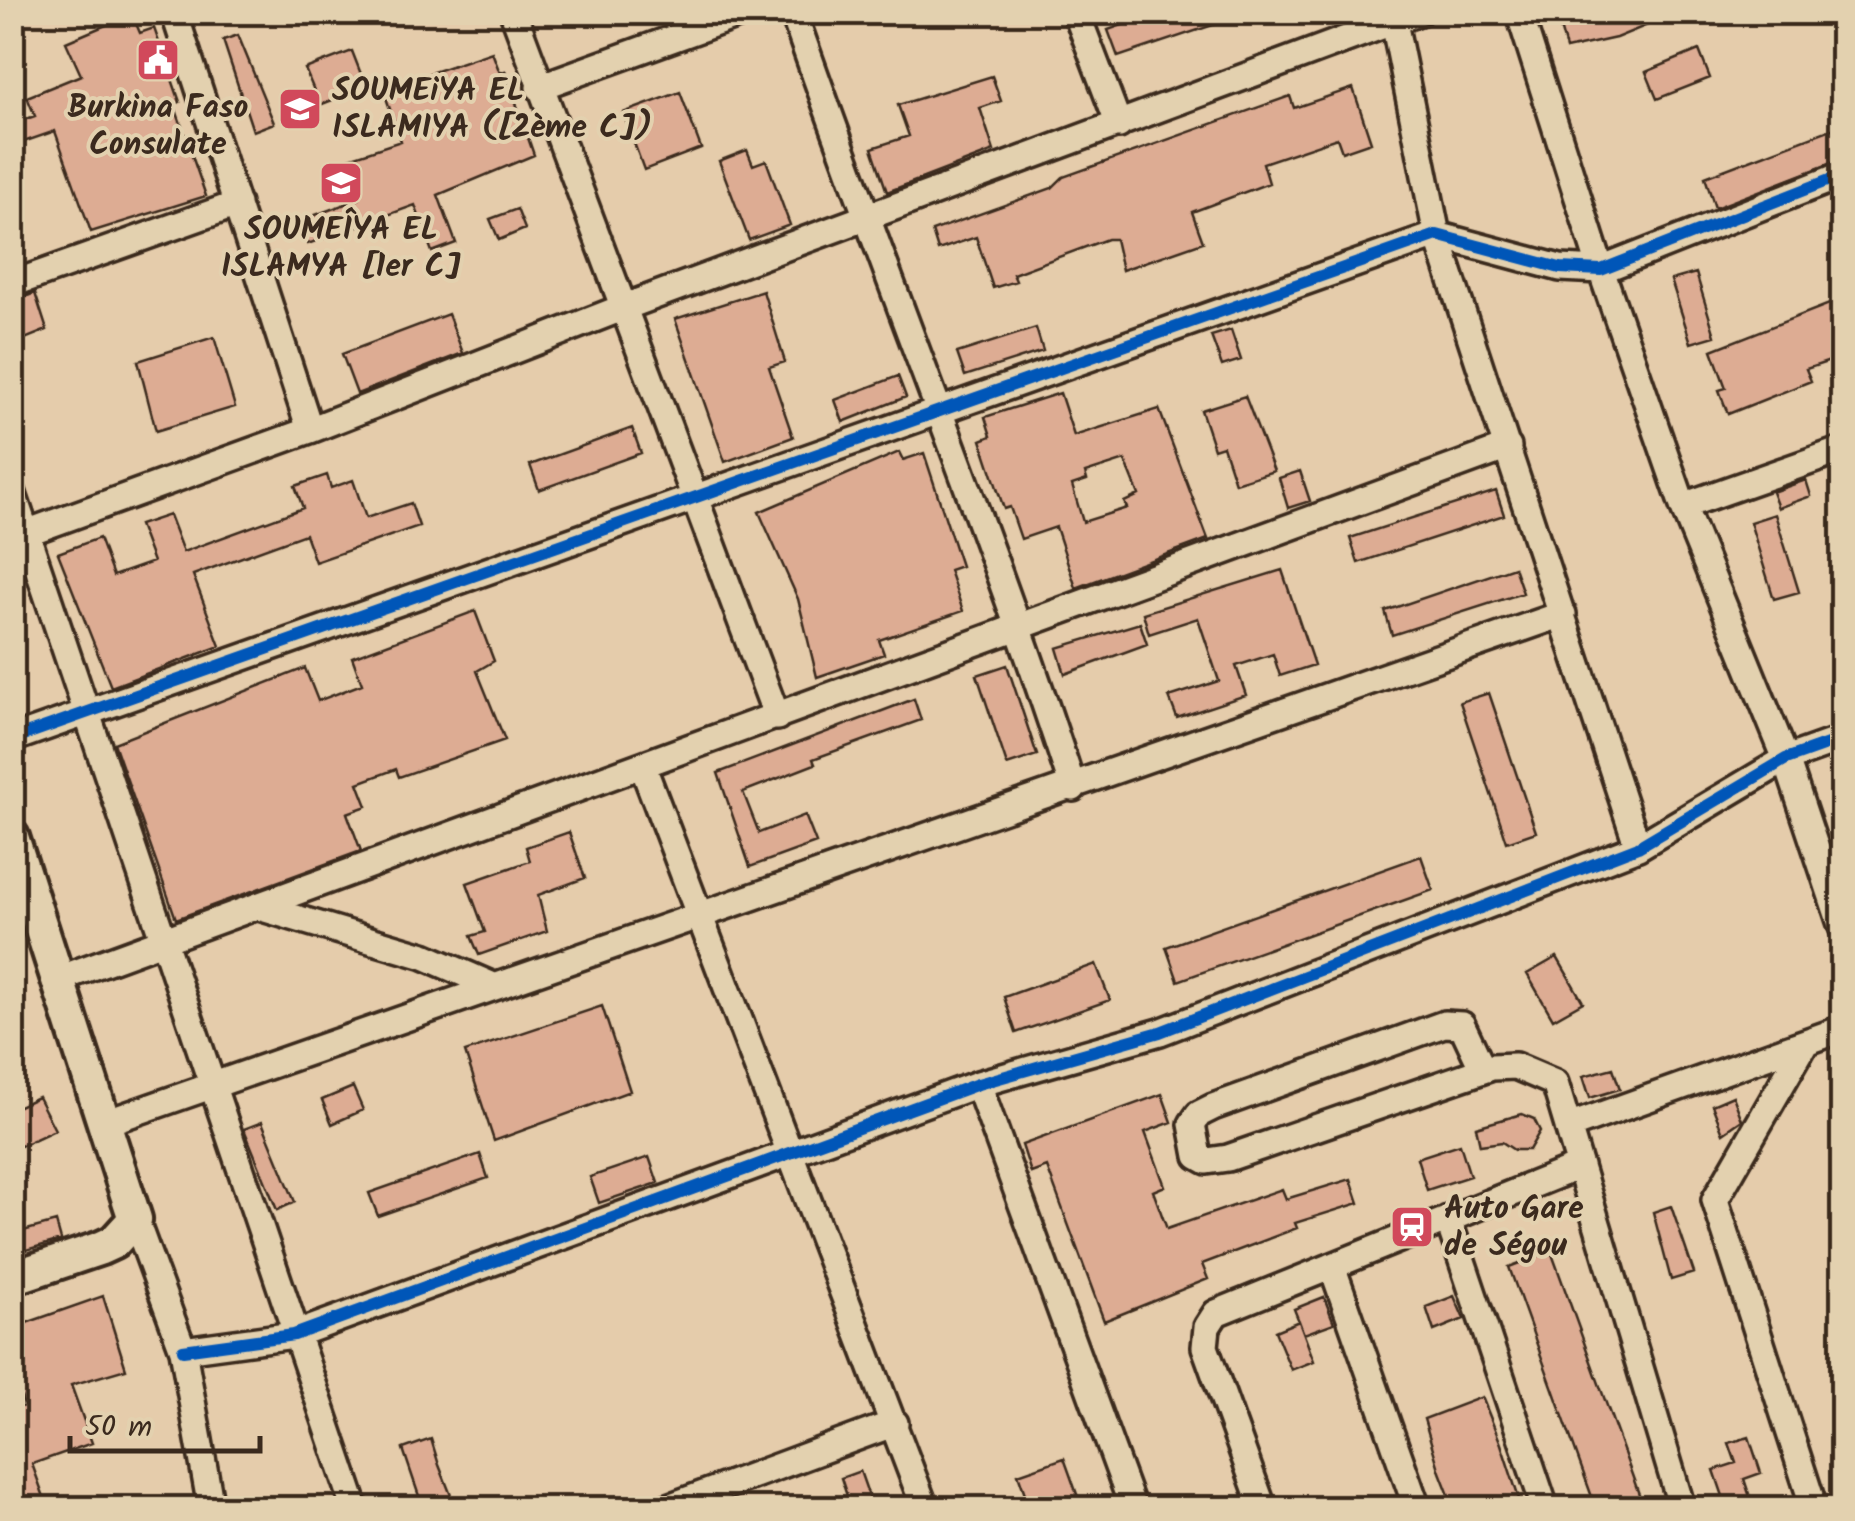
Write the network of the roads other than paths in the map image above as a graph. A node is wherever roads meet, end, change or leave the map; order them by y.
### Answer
1 (174, 12) edge
2 (513, 12) edge
3 (746, 12) edge
4 (793, 12) edge
5 (1076, 12) edge
6 (1519, 12) edge
7 (1402, 16) edge
8 (540, 87) junction
9 (1119, 125) junction
10 (1842, 175) edge
11 (238, 204) junction
12 (866, 221) junction
13 (1437, 235) junction
14 (1601, 270) junction
15 (12, 284) edge
16 (622, 308) junction
17 (937, 410) junction
18 (310, 430) junction
19 (1508, 447) junction
20 (1842, 450) edge
21 (12, 491) edge
22 (693, 499) junction
23 (1683, 506) junction
24 (20, 535) edge
25 (1562, 614) junction
26 (1020, 627) junction
27 (87, 715) junction
28 (777, 718) junction
29 (12, 739) edge
30 (1842, 740) edge
31 (1786, 759) junction
32 (643, 768) junction
33 (1073, 788) junction
34 (12, 837) edge
35 (1638, 847) junction
36 (262, 908) junction
37 (699, 916) junction
38 (1842, 927) edge
39 (163, 944) junction
40 (56, 980) junction
41 (491, 985) junction
42 (1842, 1029) edge
43 (1806, 1042) junction
44 (1483, 1070) junction
45 (210, 1084) junction
46 (978, 1084) junction
47 (102, 1124) junction
48 (1568, 1127) junction
49 (790, 1152) junction
50 (1580, 1166) junction
51 (1448, 1219) junction
52 (135, 1220) junction
53 (1332, 1266) junction
54 (12, 1278) edge
55 (294, 1335) junction
56 (183, 1350) junction
57 (895, 1423) junction
58 (212, 1508) edge
59 (355, 1508) edge
60 (666, 1508) edge
61 (926, 1508) edge
62 (1133, 1508) edge
63 (1263, 1508) edge
64 (1417, 1508) edge
65 (1545, 1508) edge
66 (1682, 1508) edge
67 (1814, 1508) edge

1 - 11 street
2 - 8 street
3 - 8 street
4 - 12 street
5 - 9 street
6 - 14 street
7 - 9 street
7 - 13 street
8 - 16 street
9 - 12 street
10 - 14 street
11 - 15 street
11 - 18 street
12 - 16 street
12 - 17 street
13 - 14 street
13 - 17 street
13 - 19 street
14 - 23 street
16 - 18 street
16 - 22 street
17 - 22 street
17 - 26 street
18 - 24 street
19 - 25 street
19 - 26 street
20 - 23 street
21 - 24 street
22 - 27 street
22 - 28 street
23 - 31 street
24 - 27 street
25 - 33 street
25 - 35 street
26 - 28 street
26 - 33 street
27 - 29 street
27 - 39 street
28 - 32 street
30 - 31 street
31 - 35 street
31 - 38 street
32 - 36 street
32 - 37 street
33 - 37 street
34 - 40 main road
35 - 46 street
36 - 39 street
36 - 41 street
37 - 41 street
37 - 49 street
39 - 40 street
39 - 45 street
40 - 47 main road
41 - 45 street
42 - 43 street
43 - 48 street
43 - 67 street
44 - 44 street
44 - 48 street
45 - 47 street
45 - 55 street
46 - 49 street
46 - 62 street
47 - 52 main road
48 - 50 street
49 - 55 street
49 - 57 street
50 - 51 street
50 - 66 street
51 - 53 street
51 - 65 street
52 - 54 main road
52 - 56 street
53 - 63 street
53 - 64 street
55 - 56 street
55 - 59 street
56 - 58 street
57 - 60 street
57 - 61 street

